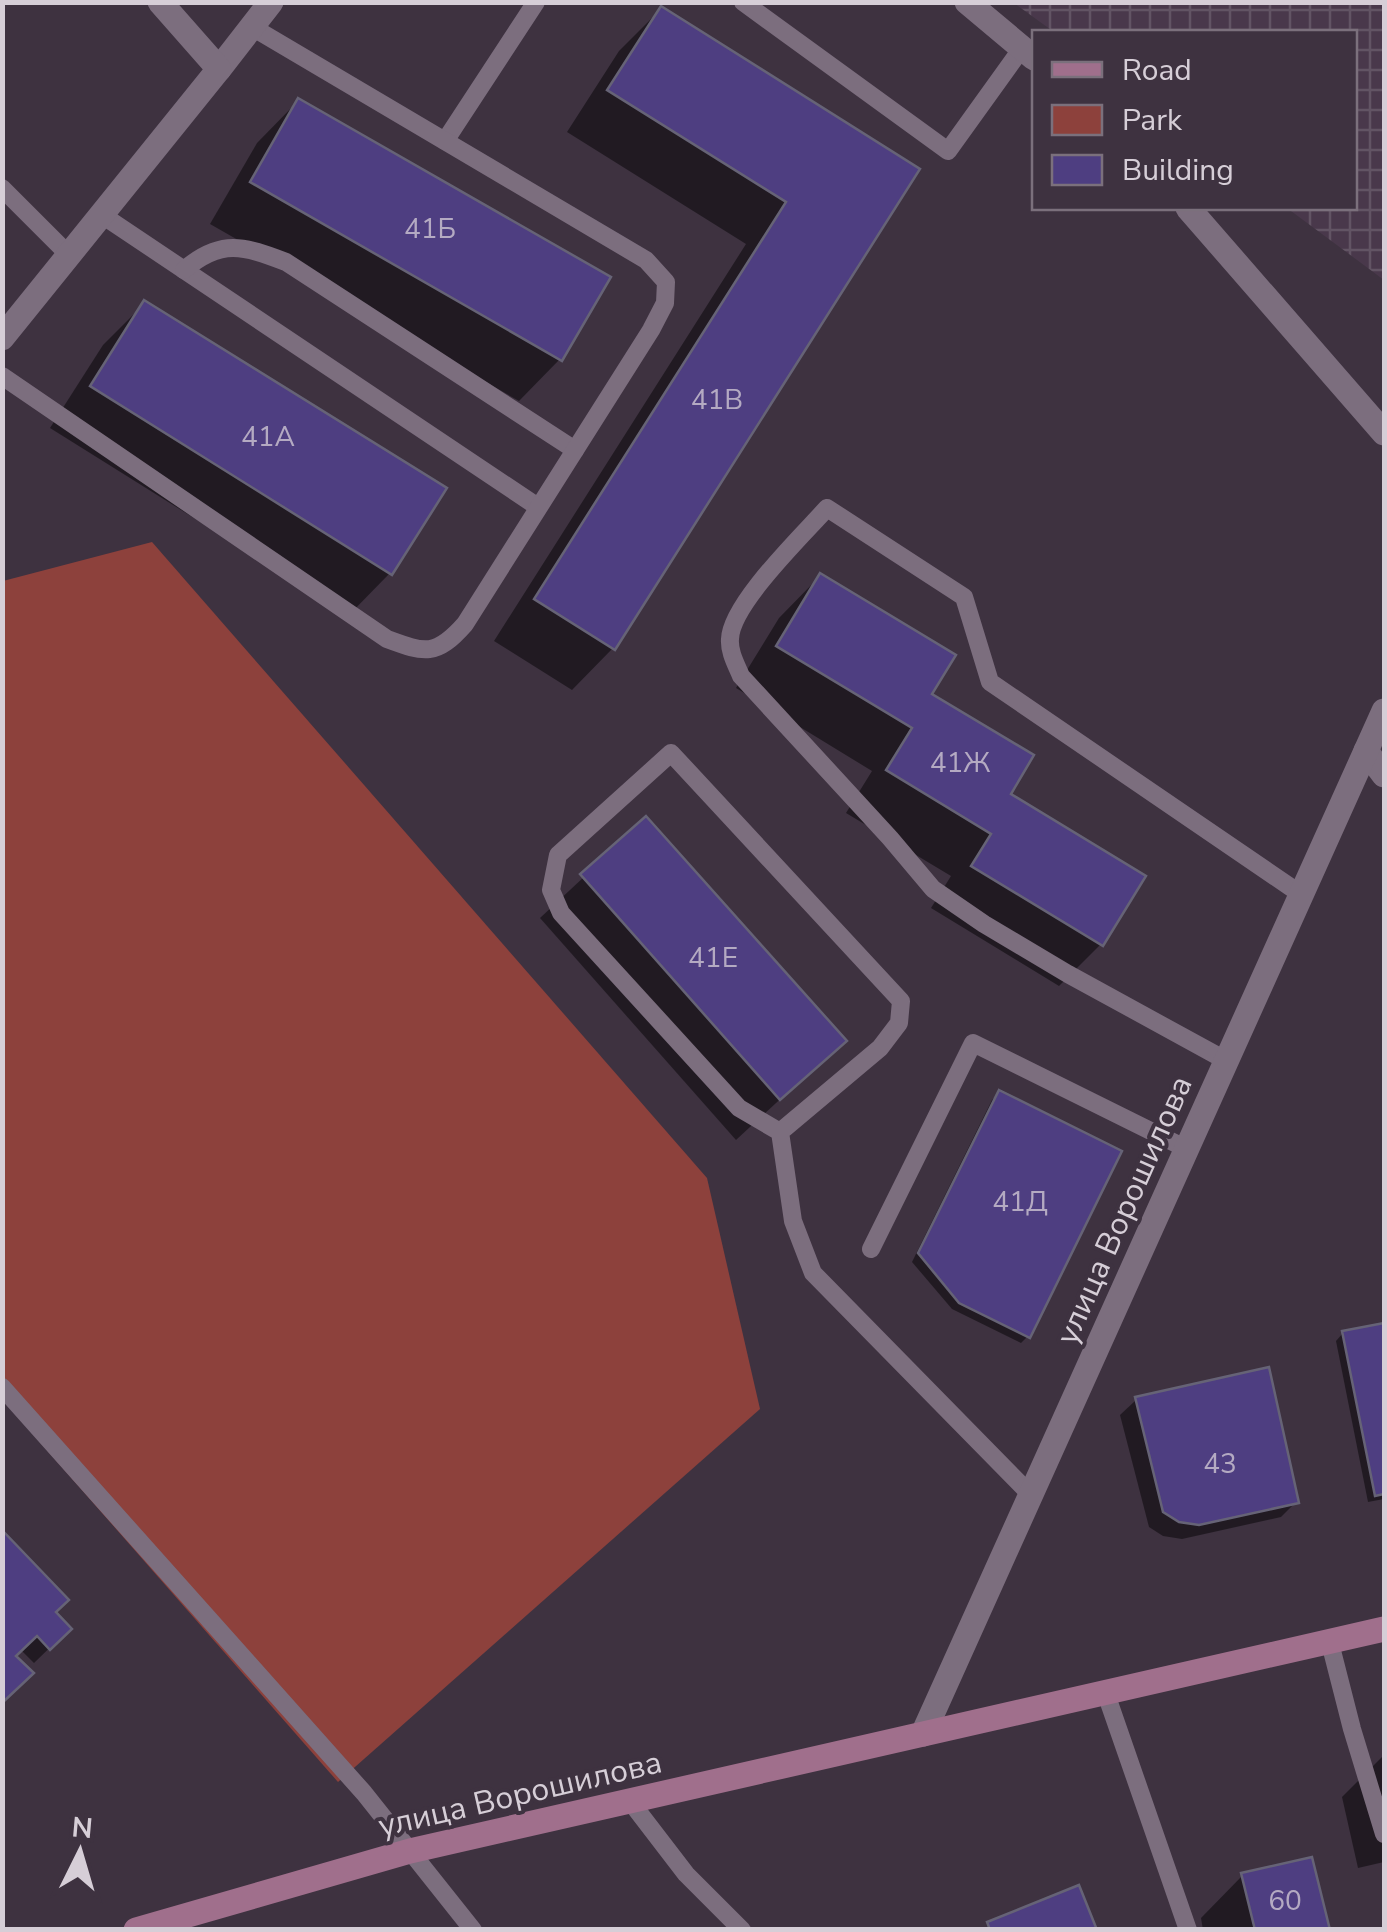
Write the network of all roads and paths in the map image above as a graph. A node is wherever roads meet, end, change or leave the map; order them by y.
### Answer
1 (160, 2) edge
2 (271, 2) edge
3 (536, 2) edge
4 (743, 2) edge
5 (967, 2) edge
6 (252, 28) junction
7 (1028, 53) edge
8 (219, 68) junction
9 (445, 141) junction
10 (2, 188) edge
11 (1190, 210) edge
12 (102, 214) junction
13 (69, 255) junction
14 (184, 270) junction
15 (2, 338) edge
16 (2, 376) edge
17 (1384, 433) edge
18 (575, 450) junction
19 (538, 507) junction
20 (1384, 711) edge
21 (1366, 751) junction
22 (1384, 775) edge
23 (1302, 895) junction
24 (1227, 1061) junction
25 (780, 1132) junction
26 (1187, 1149) junction
27 (871, 1249) dead end
28 (2, 1388) edge
29 (1031, 1495) junction
30 (1384, 1629) edge
31 (1329, 1639) junction
32 (1105, 1691) junction
33 (923, 1734) junction
34 (630, 1801) junction
35 (1384, 1834) edge
36 (410, 1851) junction
37 (136, 1930) edge
38 (473, 1930) edge
39 (742, 1930) edge
40 (1188, 1930) edge

1 - 8 street
2 - 6 street
3 - 9 lane
4 - 7 lane
5 - 7 street
6 - 8 street
6 - 9 lane
8 - 12 street
9 - 18 lane
10 - 13 lane
11 - 17 street
12 - 13 street
12 - 14 lane
13 - 15 street
14 - 18 lane
14 - 19 lane
16 - 19 lane
18 - 19 lane
20 - 21 street, улица Ворошилова
21 - 22 street
21 - 23 street, улица Ворошилова
23 - 24 street, улица Ворошилова
23 - 24 lane
24 - 26 street, улица Ворошилова
25 - 25 lane
25 - 29 lane
26 - 27 lane
26 - 29 street, улица Ворошилова
28 - 36 lane
29 - 33 street, улица Ворошилова
30 - 31 main road, улица Ворошилова
31 - 32 main road, улица Ворошилова
31 - 35 lane
32 - 33 main road, улица Ворошилова
32 - 40 lane
33 - 34 main road, улица Ворошилова
34 - 36 main road, улица Ворошилова
34 - 39 lane
36 - 37 main road, улица Ворошилова
36 - 38 lane

